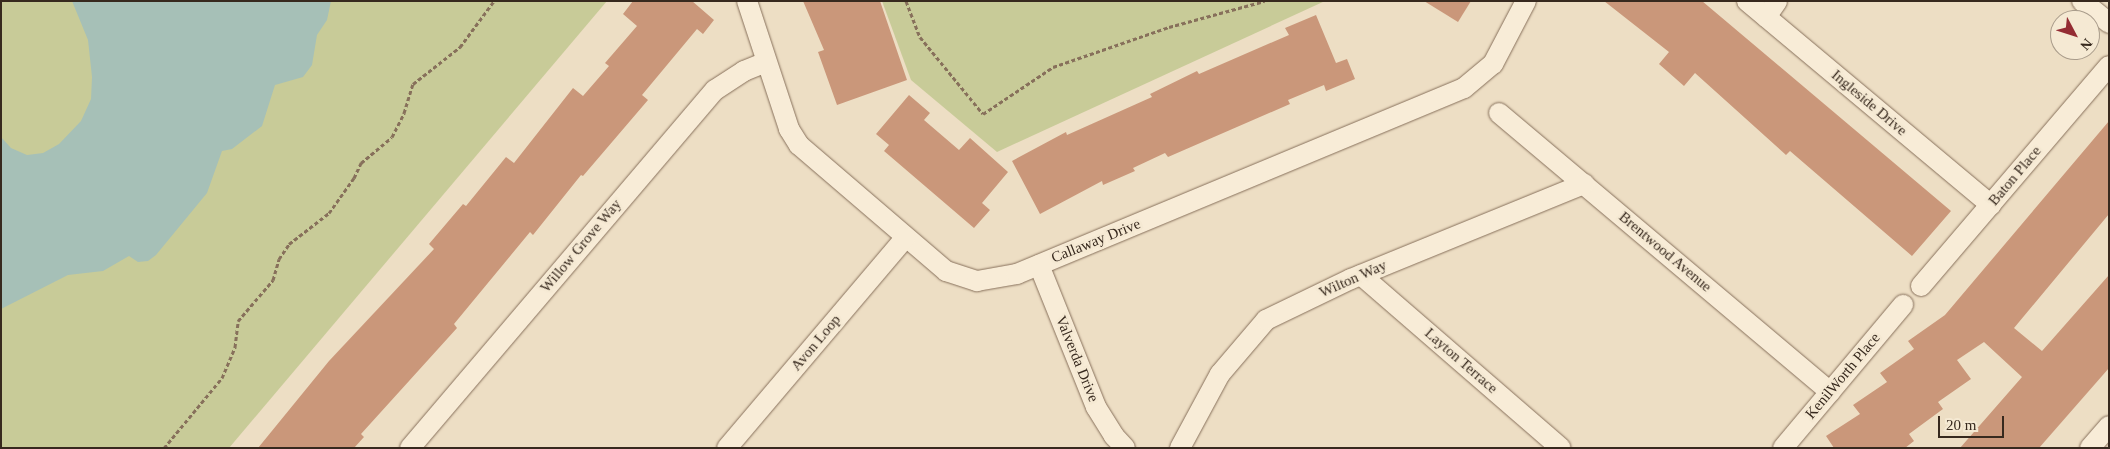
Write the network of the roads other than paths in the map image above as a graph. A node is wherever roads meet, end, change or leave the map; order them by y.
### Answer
1 (747, 1) edge
2 (1526, 1) edge
3 (1747, 1) edge
4 (2082, 1) edge
5 (1771, 9) edge
6 (2109, 23) edge
7 (766, 62) junction
8 (2109, 66) edge
9 (1499, 113) dead end
10 (1584, 184) junction
11 (1991, 205) junction
12 (905, 238) junction
13 (1039, 265) junction
14 (1360, 275) junction
15 (1921, 286) dead end
16 (1904, 305) dead end
17 (1830, 392) junction
18 (2109, 426) edge
19 (410, 448) edge
20 (728, 448) edge
21 (1126, 448) edge
22 (1180, 448) edge
23 (1561, 448) edge
24 (1783, 448) edge
25 (2090, 448) edge

1 - 7 street, Callaway Drive
2 - 13 street, Callaway Drive
3 - 5 street, Ingleside Drive
4 - 6 street
5 - 11 street, Ingleside Drive
7 - 12 street, Callaway Drive
7 - 19 street, Willow Grove Way
8 - 11 street, Baton Place
9 - 10 street, Brentwood Avenue
10 - 14 street, Wilton Way
10 - 17 street, Brentwood Avenue
11 - 15 street, Baton Place
12 - 13 street, Callaway Drive
12 - 20 street, Avon Loop
13 - 21 street, Valverda Drive
14 - 22 street, Wilton Way
14 - 23 street, Layton Terrace
16 - 17 street, KenilWorth Place
17 - 24 street, KenilWorth Place
18 - 25 street

